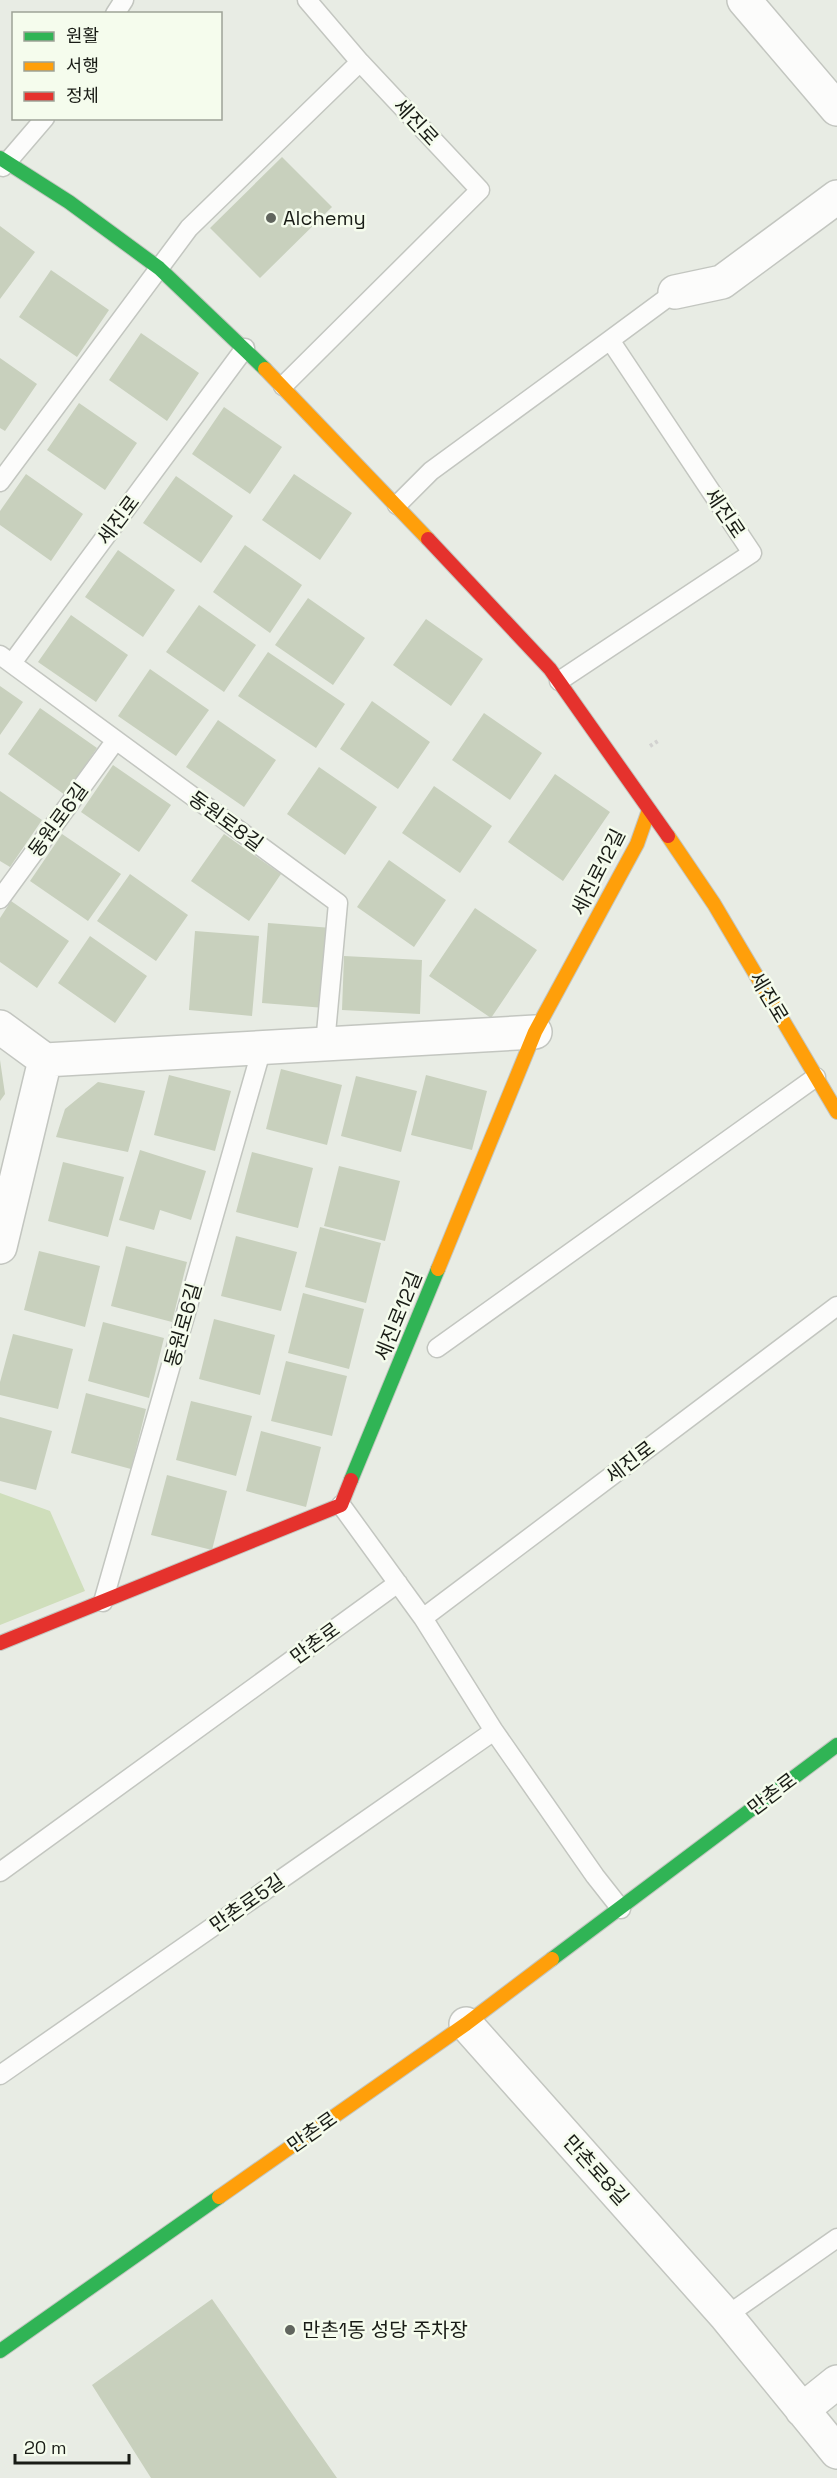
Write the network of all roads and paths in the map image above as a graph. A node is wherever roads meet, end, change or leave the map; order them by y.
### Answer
1 (307, 0) edge
2 (744, 0) edge
3 (360, 62) junction
4 (837, 109) edge
5 (43, 120) edge
6 (2, 164) edge
7 (837, 197) edge
8 (159, 268) junction
9 (675, 292) joint
10 (610, 339) junction
11 (245, 348) junction
12 (282, 386) junction
13 (0, 482) edge
14 (397, 505) junction
15 (6, 659) edge
16 (558, 681) junction
17 (116, 740) junction
18 (648, 810) junction
19 (0, 900) edge
20 (0, 1027) edge
21 (535, 1032) junction
22 (325, 1044) junction
23 (262, 1048) junction
24 (45, 1060) junction
25 (816, 1077) junction
26 (837, 1112) edge
27 (1, 1241) edge
28 (837, 1306) edge
29 (437, 1348) dead end
30 (341, 1505) junction
31 (398, 1583) junction
32 (103, 1602) junction
33 (423, 1618) junction
34 (0, 1643) edge
35 (494, 1731) junction
36 (837, 1745) edge
37 (0, 1872) edge
38 (621, 1909) junction
39 (466, 2024) junction
40 (0, 2075) edge
41 (837, 2238) edge
42 (726, 2316) junction
43 (0, 2351) edge
44 (837, 2382) edge
45 (802, 2409) junction
46 (837, 2452) edge

1 - 3 lane
2 - 4 street
3 - 8 lane
3 - 12 lane, 세진로
5 - 6 lane, 세진로
6 - 8 street, 세진로
7 - 9 street
8 - 11 street, 세진로
8 - 13 lane
9 - 10 lane
10 - 14 lane
10 - 16 lane, 세진로
11 - 12 street, 세진로
11 - 15 lane, 세진로
12 - 14 street, 세진로
14 - 16 street, 세진로
15 - 17 lane, 동원로8길
16 - 18 street, 세진로
17 - 19 lane, 동원로6길
17 - 22 lane, 동원로8길
18 - 21 street, 세진로12길
18 - 25 street, 세진로
20 - 24 street
21 - 22 street
21 - 30 street, 세진로12길
22 - 23 street
23 - 24 street
23 - 32 lane, 동원로6길
24 - 27 street
25 - 26 street, 세진로
25 - 29 lane
28 - 33 lane, 세진로
30 - 31 lane
30 - 32 street
31 - 33 lane
31 - 37 lane, 만촌로
32 - 34 street
33 - 35 lane
35 - 38 lane
35 - 40 lane, 만촌로5길
36 - 38 street, 만촌로
38 - 39 street, 만촌로
39 - 42 street, 만촌로8길
39 - 43 street, 만촌로
41 - 42 lane
42 - 45 street, 만촌로8길
44 - 45 street
45 - 46 street, 만촌로8길

